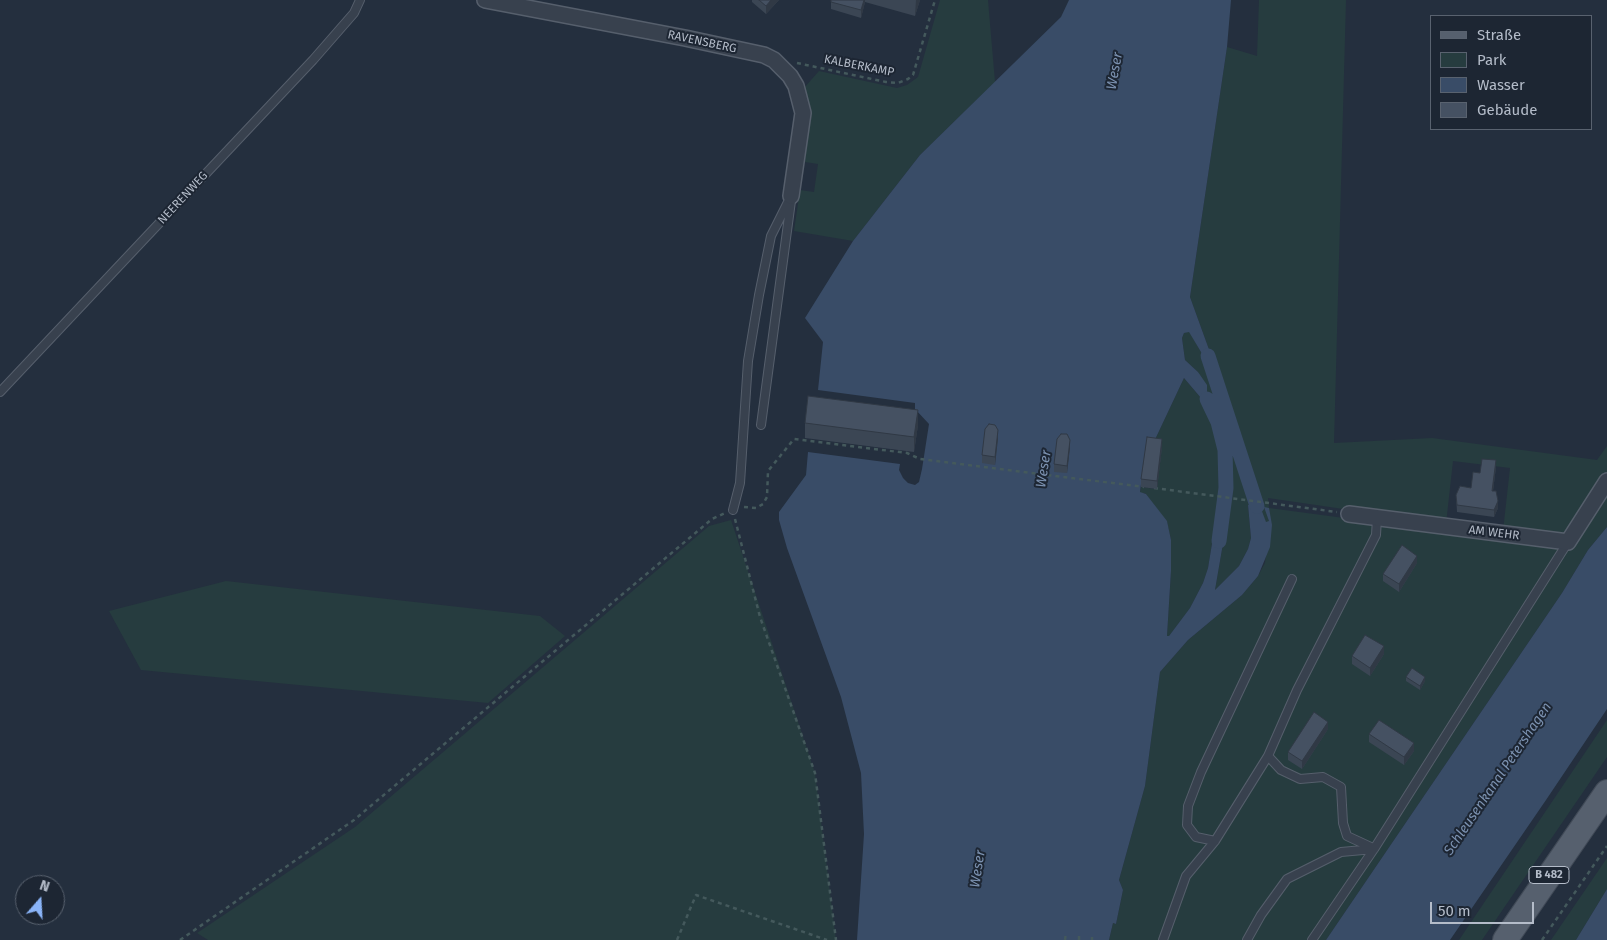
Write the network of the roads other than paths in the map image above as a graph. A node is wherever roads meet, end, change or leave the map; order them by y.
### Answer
1 (360, 0) edge
2 (485, 0) edge
3 (791, 196) junction
4 (0, 392) edge
5 (761, 424) dead end
6 (1607, 481) edge
7 (733, 510) road end
8 (1349, 514) road end
9 (1377, 518) junction
10 (1568, 542) junction
11 (1292, 579) dead end
12 (1268, 756) junction
13 (1607, 792) edge
14 (1215, 842) junction
15 (1374, 849) junction
16 (1163, 940) edge
17 (1247, 940) edge
18 (1312, 940) edge
19 (1504, 940) edge

1 - 4 lane, NEERENWEG
2 - 3 street, RAVENSBERG
3 - 5 lane
3 - 7 lane
6 - 10 street
8 - 9 street, AM WEHR
9 - 10 street, AM WEHR
9 - 12 lane
10 - 15 lane
11 - 14 lane
12 - 14 lane
12 - 15 lane
13 - 19 main road, B 482
14 - 16 lane
15 - 17 lane
15 - 18 lane

